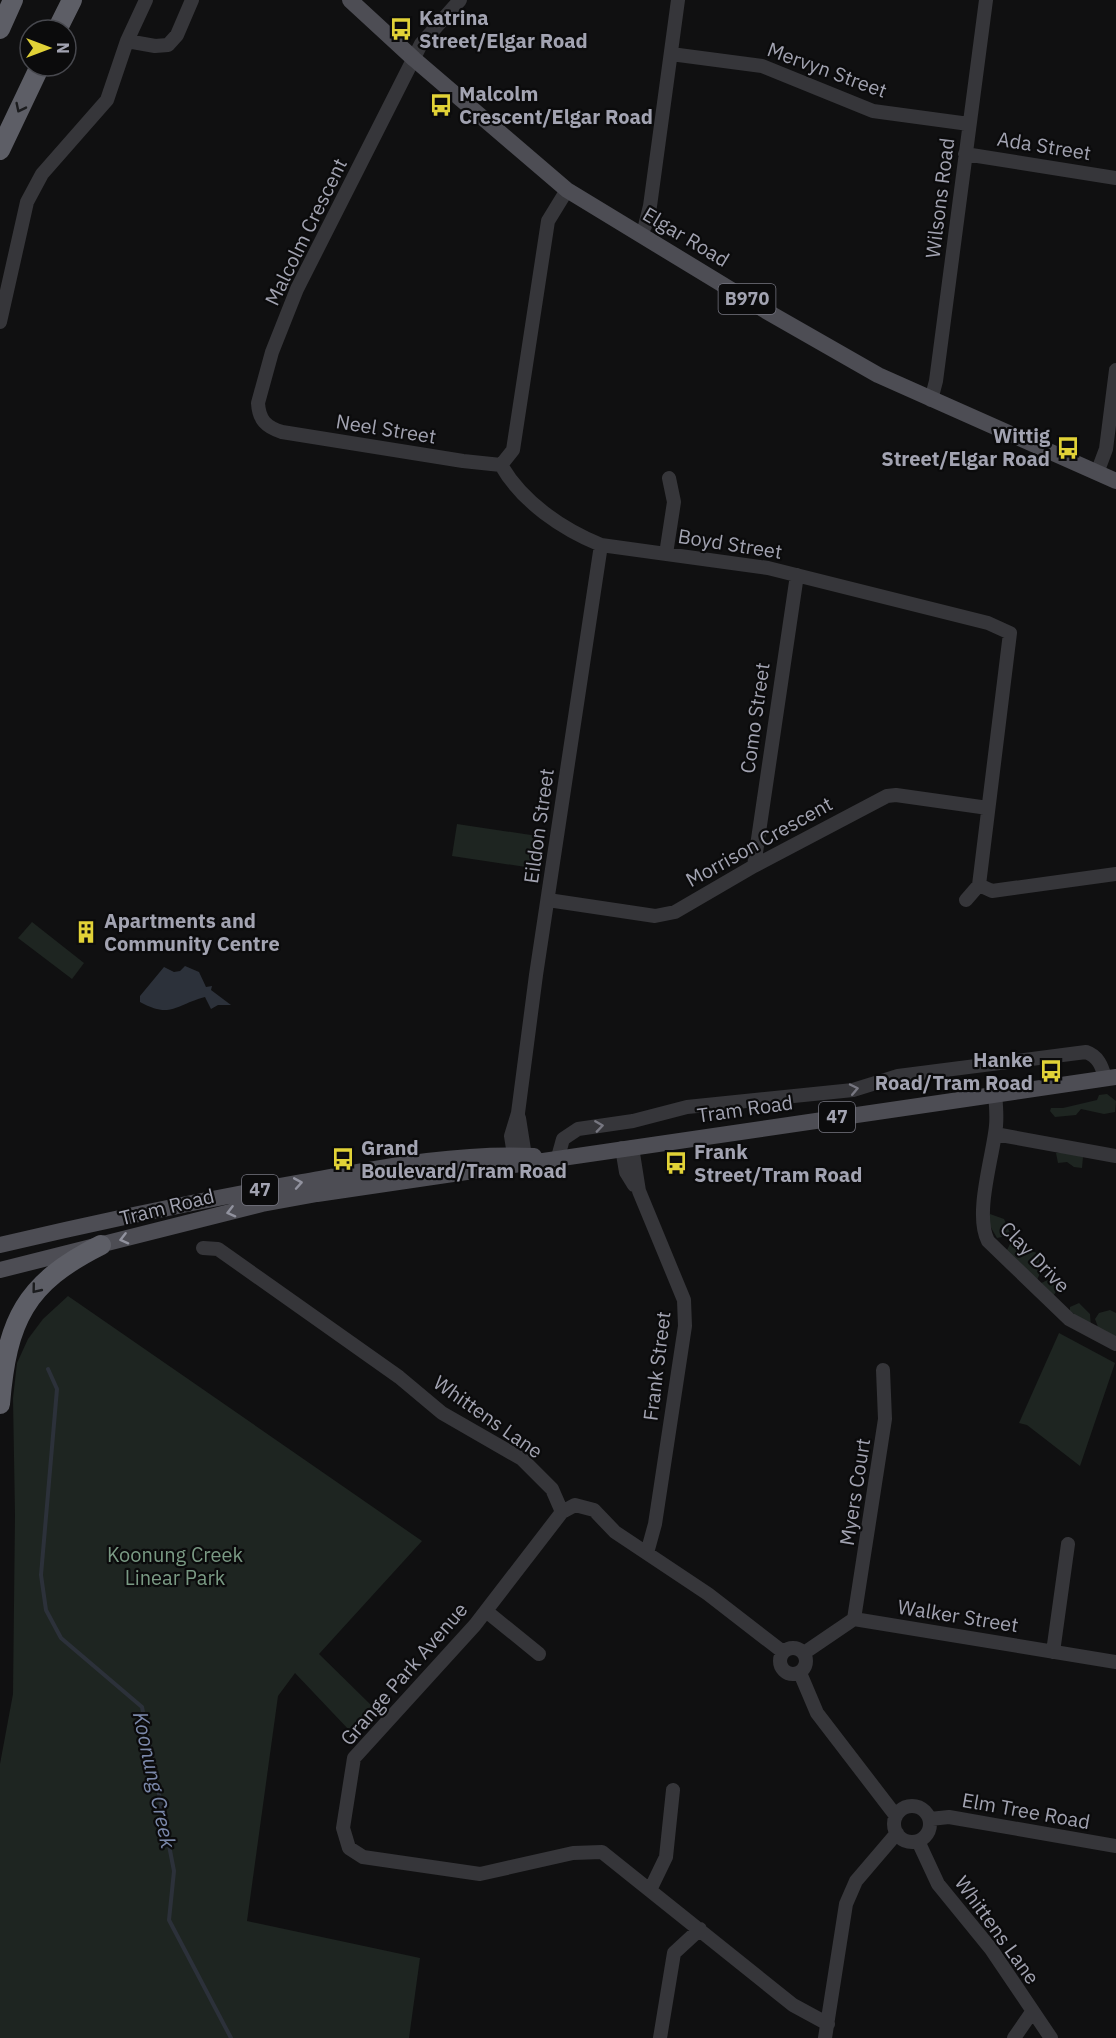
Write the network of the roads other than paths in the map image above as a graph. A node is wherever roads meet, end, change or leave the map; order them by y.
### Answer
1 (13, 0) edge
2 (72, 0) edge
3 (146, 0) edge
4 (192, 0) edge
5 (340, 0) edge
6 (350, 0) edge
7 (460, 0) edge
8 (678, 0) edge
9 (986, 0) edge
10 (63, 18) edge
11 (369, 19) junction
12 (0, 29) edge
13 (127, 41) junction
14 (671, 54) junction
15 (414, 59) junction
16 (34, 78) edge
17 (969, 124) junction
18 (0, 150) edge
19 (965, 154) junction
20 (1116, 178) edge
21 (567, 190) junction
22 (640, 234) junction
23 (0, 322) edge
24 (1116, 370) edge
25 (931, 400) junction
26 (267, 426) joint
27 (501, 465) junction
28 (1097, 473) junction
29 (669, 478) dead end
30 (1116, 482) edge
31 (601, 545) junction
32 (666, 554) junction
33 (797, 575) junction
34 (988, 808) junction
35 (754, 866) junction
36 (1116, 874) edge
37 (979, 885) junction
38 (548, 900) junction
39 (966, 900) dead end
40 (1111, 1077) edge
41 (995, 1094) junction
42 (994, 1137) junction
43 (627, 1148) junction
44 (1116, 1156) edge
45 (558, 1157) junction
46 (520, 1159) junction
47 (391, 1166) junction
48 (392, 1184) junction
49 (228, 1239) dead end
50 (0, 1245) edge
51 (101, 1245) junction
52 (203, 1248) dead end
53 (218, 1249) junction
54 (0, 1270) edge
55 (1116, 1344) edge
56 (883, 1370) dead end
57 (0, 1404) edge
58 (562, 1512) junction
59 (1068, 1544) dead end
60 (647, 1553) junction
61 (486, 1611) junction
62 (854, 1619) junction
63 (783, 1652) junction
64 (1053, 1652) junction
65 (804, 1653) junction
66 (539, 1654) dead end
67 (1116, 1662) edge
68 (800, 1672) junction
69 (673, 1790) dead end
70 (896, 1816) junction
71 (930, 1819) junction
72 (897, 1833) junction
73 (918, 1841) junction
74 (1116, 1846) edge
75 (650, 1890) junction
76 (700, 1929) junction
77 (1032, 2012) junction
78 (827, 2031) edge
79 (660, 2038) edge
80 (1014, 2038) edge
81 (1050, 2038) edge

1 - 12 highway
2 - 10 highway
3 - 13 street
4 - 13 street
5 - 11 main road, Elgar Road / B970
6 - 11 main road, Elgar Road / B970
7 - 15 street, Malcolm Crescent
8 - 14 street
9 - 17 street, Wilsons Road
11 - 15 main road, Elgar Road / B970
13 - 23 street
14 - 17 street, Mervyn Street
14 - 22 street
15 - 21 main road, Elgar Road / B970
15 - 26 street, Malcolm Crescent
16 -> 18 highway
17 - 19 street, Wilsons Road
19 - 20 street, Ada Street
19 - 25 street, Wilsons Road
21 - 22 main road, Elgar Road / B970
21 - 27 street
22 - 25 main road, Elgar Road / B970
24 - 28 street
25 - 28 main road, Elgar Road / B970
26 - 27 street, Neel Street
27 - 31 street, Boyd Street
28 - 30 main road, Elgar Road / B970
29 - 32 street
31 - 32 street, Boyd Street
31 - 38 street, Eildon Street
32 - 33 street, Boyd Street
33 - 34 street, Boyd Street
33 - 35 street, Como Street
34 - 35 street, Morrison Crescent
34 - 37 street, Boyd Street
35 - 38 street, Morrison Crescent
36 - 37 street
37 - 39 street
38 - 46 street, Eildon Street
40 - 41 main road, Tram Road / 47
45 -> 40 street
41 - 42 street, Clay Drive
41 - 43 main road, Tram Road / 47
42 - 44 street
42 - 55 street, Clay Drive
43 - 45 main road, Tram Road / 47
43 - 60 street, Frank Street
45 - 46 main road, Tram Road / 47
46 - 47 main road, Tram Road / 47
46 - 48 main road, Tram Road / 47
47 - 48 main road
50 -> 47 main road, Tram Road / 47
48 -> 51 main road, Tram Road / 47
49 - 53 street
51 - 54 main road, Tram Road / 47
51 -> 57 highway
52 - 53 street
53 - 58 street, Whittens Lane
56 - 62 street, Myers Court
58 - 60 street
58 - 61 street, Grange Park Avenue
59 - 64 street
60 - 63 street
61 - 66 street
61 - 75 street, Grange Park Avenue
62 - 64 street, Walker Street
62 - 65 street
63 - 65 street
63 - 68 street
64 - 67 street, Walker Street
65 - 68 street
68 - 70 street
69 - 75 street
70 - 71 street
70 - 72 street
71 - 73 street
71 - 74 street, Elm Tree Road
72 - 73 street
72 - 78 street
73 - 77 street, Whittens Lane
75 - 76 street, Grange Park Avenue
76 - 78 street, Grange Park Avenue
76 - 79 street
77 - 80 street
77 - 81 street, Whittens Lane

